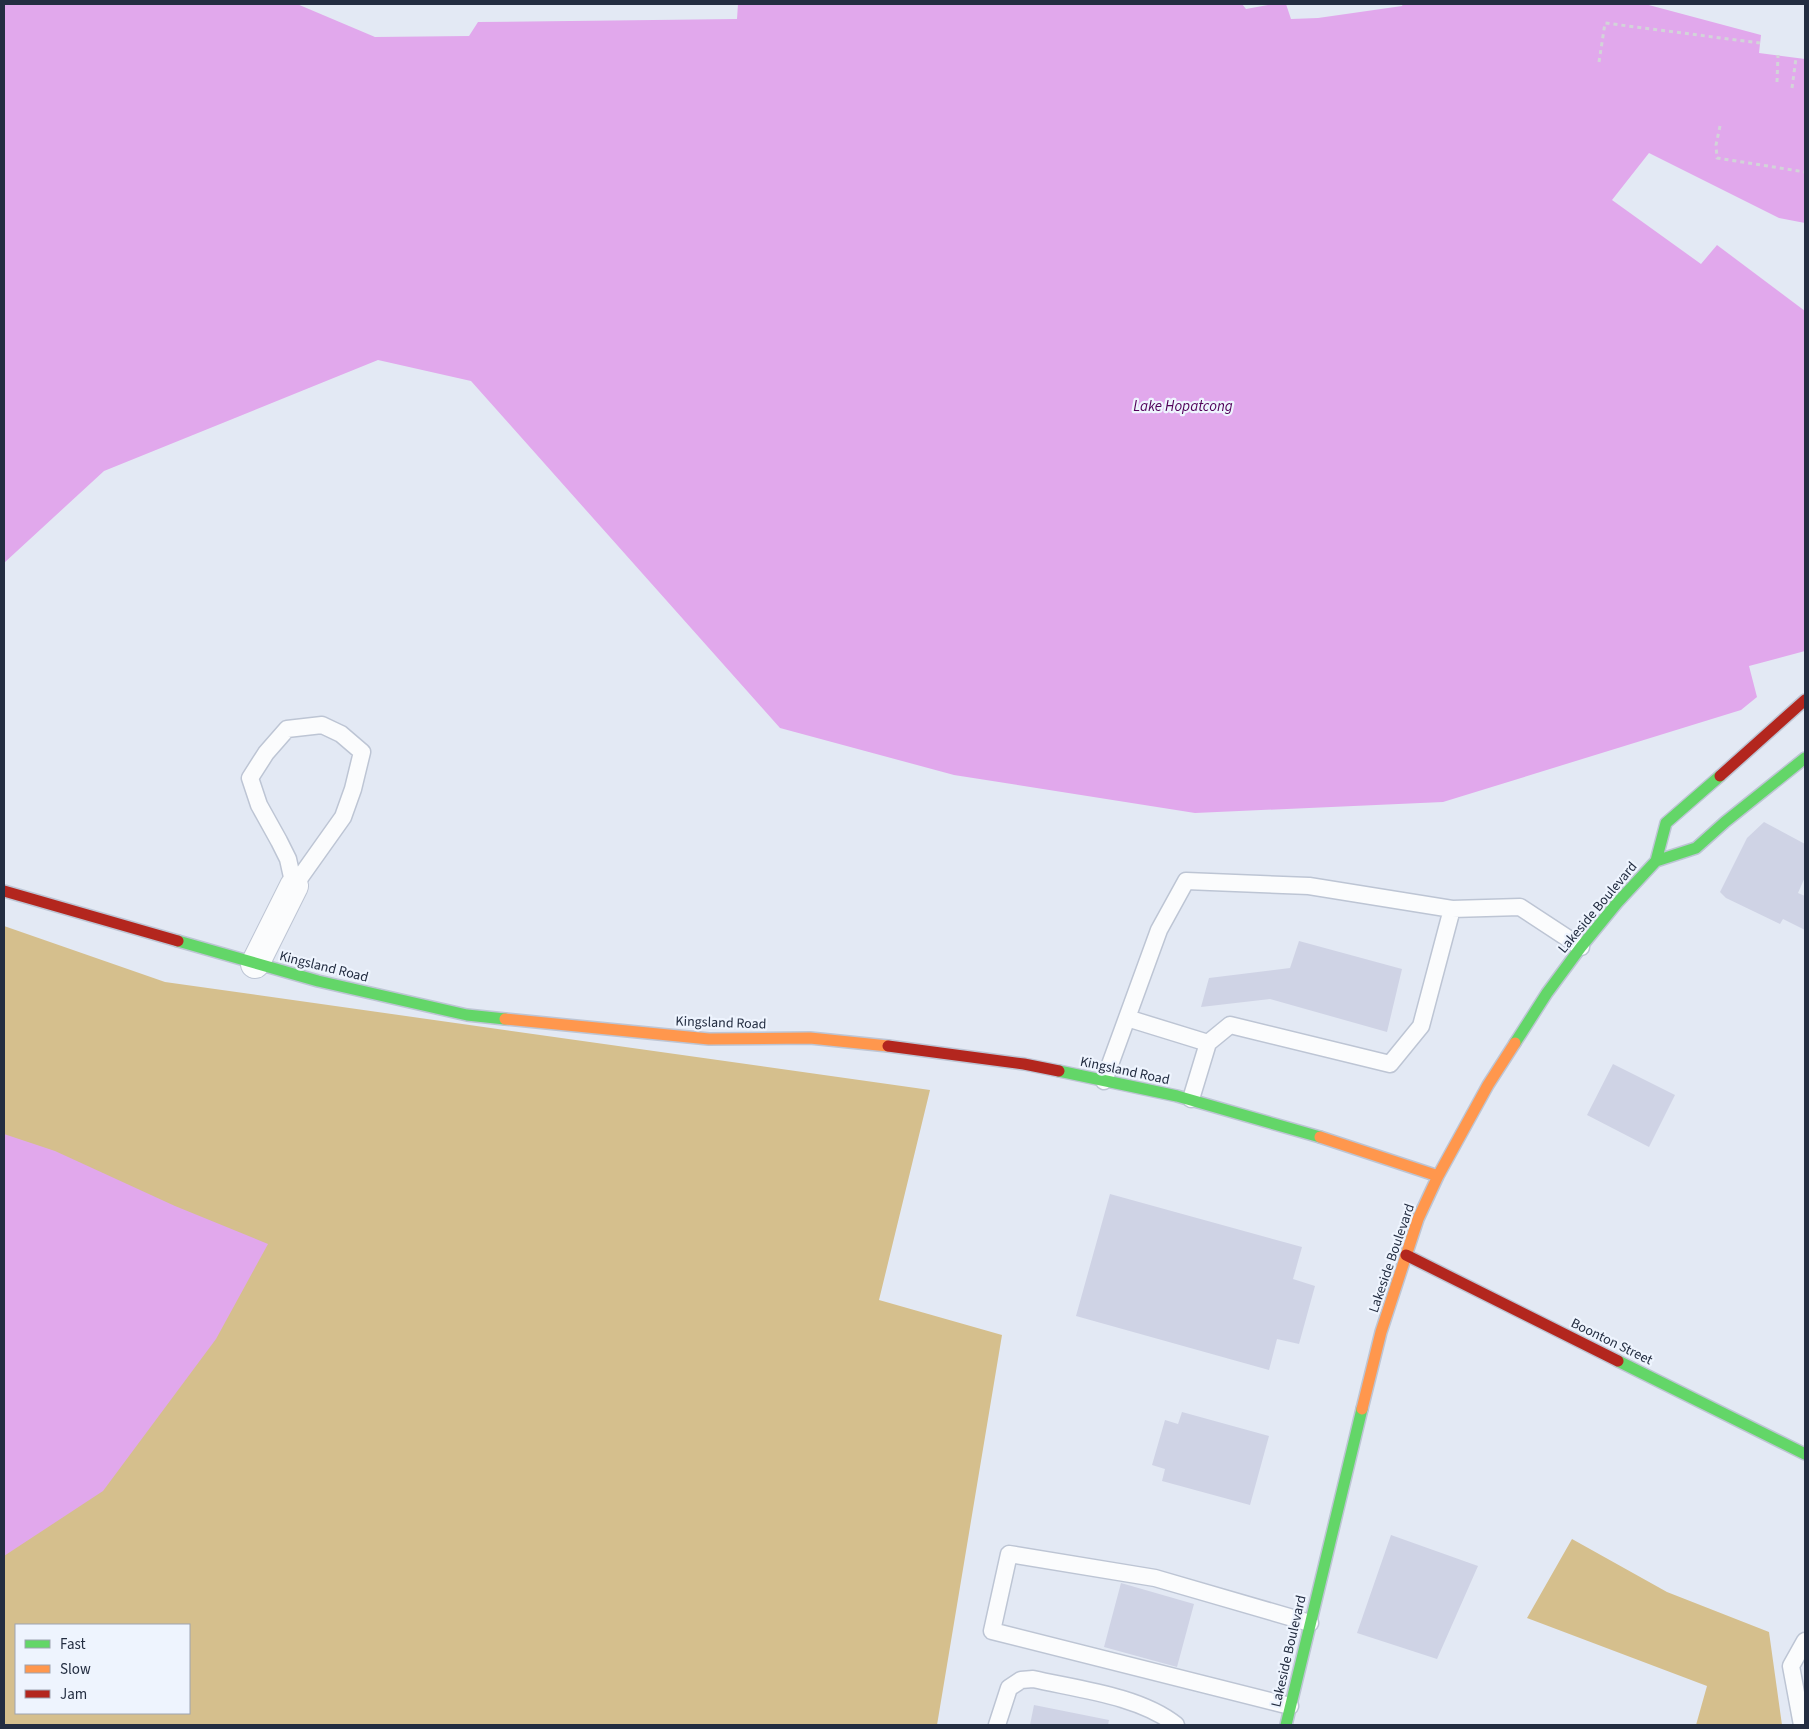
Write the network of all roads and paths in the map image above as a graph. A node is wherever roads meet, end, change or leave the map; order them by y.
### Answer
1 (1760, 42) dead end
2 (1778, 55) dead end
3 (1796, 58) dead end
4 (1599, 62) dead end
5 (1777, 82) dead end
6 (1792, 88) dead end
7 (1720, 126) dead end
8 (1805, 172) edge
9 (1805, 700) edge
10 (1805, 758) edge
11 (1656, 861) junction
12 (294, 886) junction
13 (4, 891) edge
14 (1452, 908) junction
15 (1580, 947) junction
16 (255, 964) junction
17 (1126, 1018) junction
18 (1208, 1043) junction
19 (1104, 1081) junction
20 (1191, 1100) junction
21 (1438, 1176) junction
22 (1406, 1256) junction
23 (1805, 1454) edge
24 (1310, 1623) junction
25 (1805, 1641) edge
26 (1290, 1706) junction
27 (997, 1725) edge
28 (1176, 1725) edge
29 (1286, 1725) edge
30 (1802, 1725) edge

1 - 4 path
2 - 5 path
3 - 6 path
7 - 8 path
9 - 11 street, Lakeside Boulevard
10 - 11 street, Lakeside Boulevard
11 - 15 street, Lakeside Boulevard
12 - 12 lane
12 - 16 street
13 - 16 street, Kingsland Road
14 - 15 lane
14 - 17 lane
14 - 18 lane
15 - 21 street, Lakeside Boulevard
16 - 19 street, Kingsland Road
17 - 18 lane
17 - 19 lane
18 - 20 lane
19 - 20 street, Kingsland Road
20 - 21 street, Kingsland Road
21 - 22 street, Lakeside Boulevard
22 - 23 street, Boonton Street
22 - 24 street, Lakeside Boulevard
24 - 26 street, Lakeside Boulevard
24 - 26 lane
25 - 30 lane
26 - 29 street, Lakeside Boulevard
27 - 28 lane

